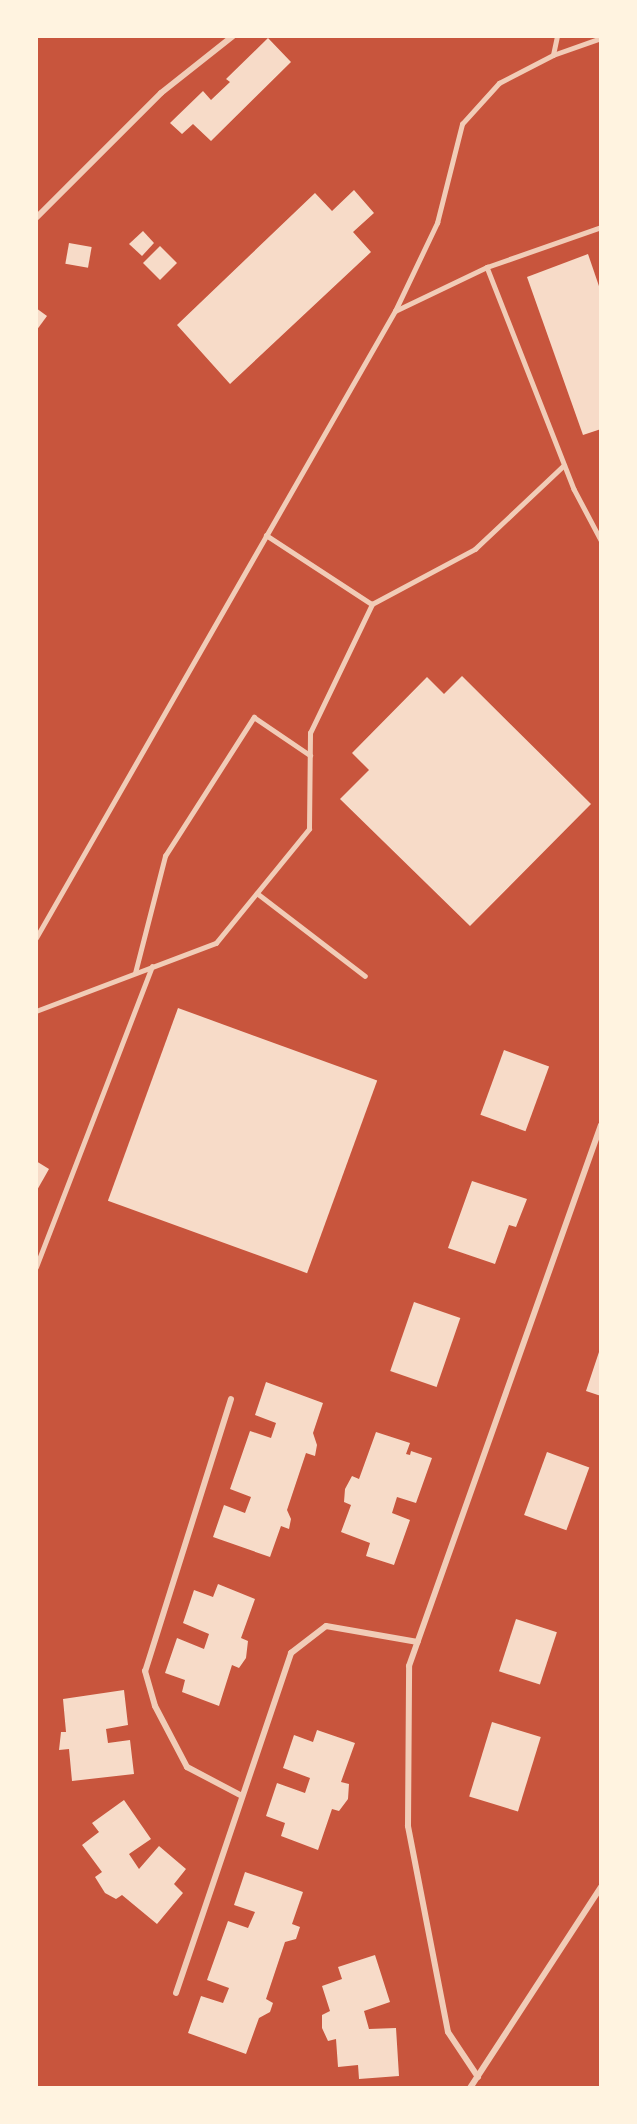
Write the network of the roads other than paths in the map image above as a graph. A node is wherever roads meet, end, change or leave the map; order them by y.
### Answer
1 (233, 36) edge
2 (557, 36) edge
3 (601, 38) edge
4 (553, 55) junction
5 (36, 218) edge
6 (601, 227) edge
7 (487, 267) junction
8 (395, 310) junction
9 (564, 465) junction
10 (266, 536) junction
11 (601, 540) edge
12 (372, 604) junction
13 (310, 755) junction
14 (257, 893) junction
15 (36, 938) edge
16 (152, 967) junction
17 (135, 973) junction
18 (365, 976) dead end
19 (36, 1011) edge
20 (601, 1125) edge
21 (36, 1267) edge
22 (231, 1398) dead end
23 (418, 1642) junction
24 (242, 1796) junction
25 (601, 1887) edge
26 (176, 1993) dead end
27 (478, 2077) junction
28 (470, 2088) edge

1 - 5 street
2 - 4 lane
3 - 4 lane
4 - 8 lane
6 - 7 lane
7 - 8 lane
7 - 9 lane
8 - 10 lane
9 - 11 lane
9 - 12 lane
10 - 12 lane
10 - 15 lane
12 - 13 lane
13 - 14 lane
13 - 17 lane
14 - 16 lane
14 - 18 lane
16 - 17 lane
16 - 21 lane
17 - 19 lane
20 - 23 street
22 - 24 street
23 - 24 street
23 - 27 street
24 - 26 street
25 - 27 street
27 - 28 street

